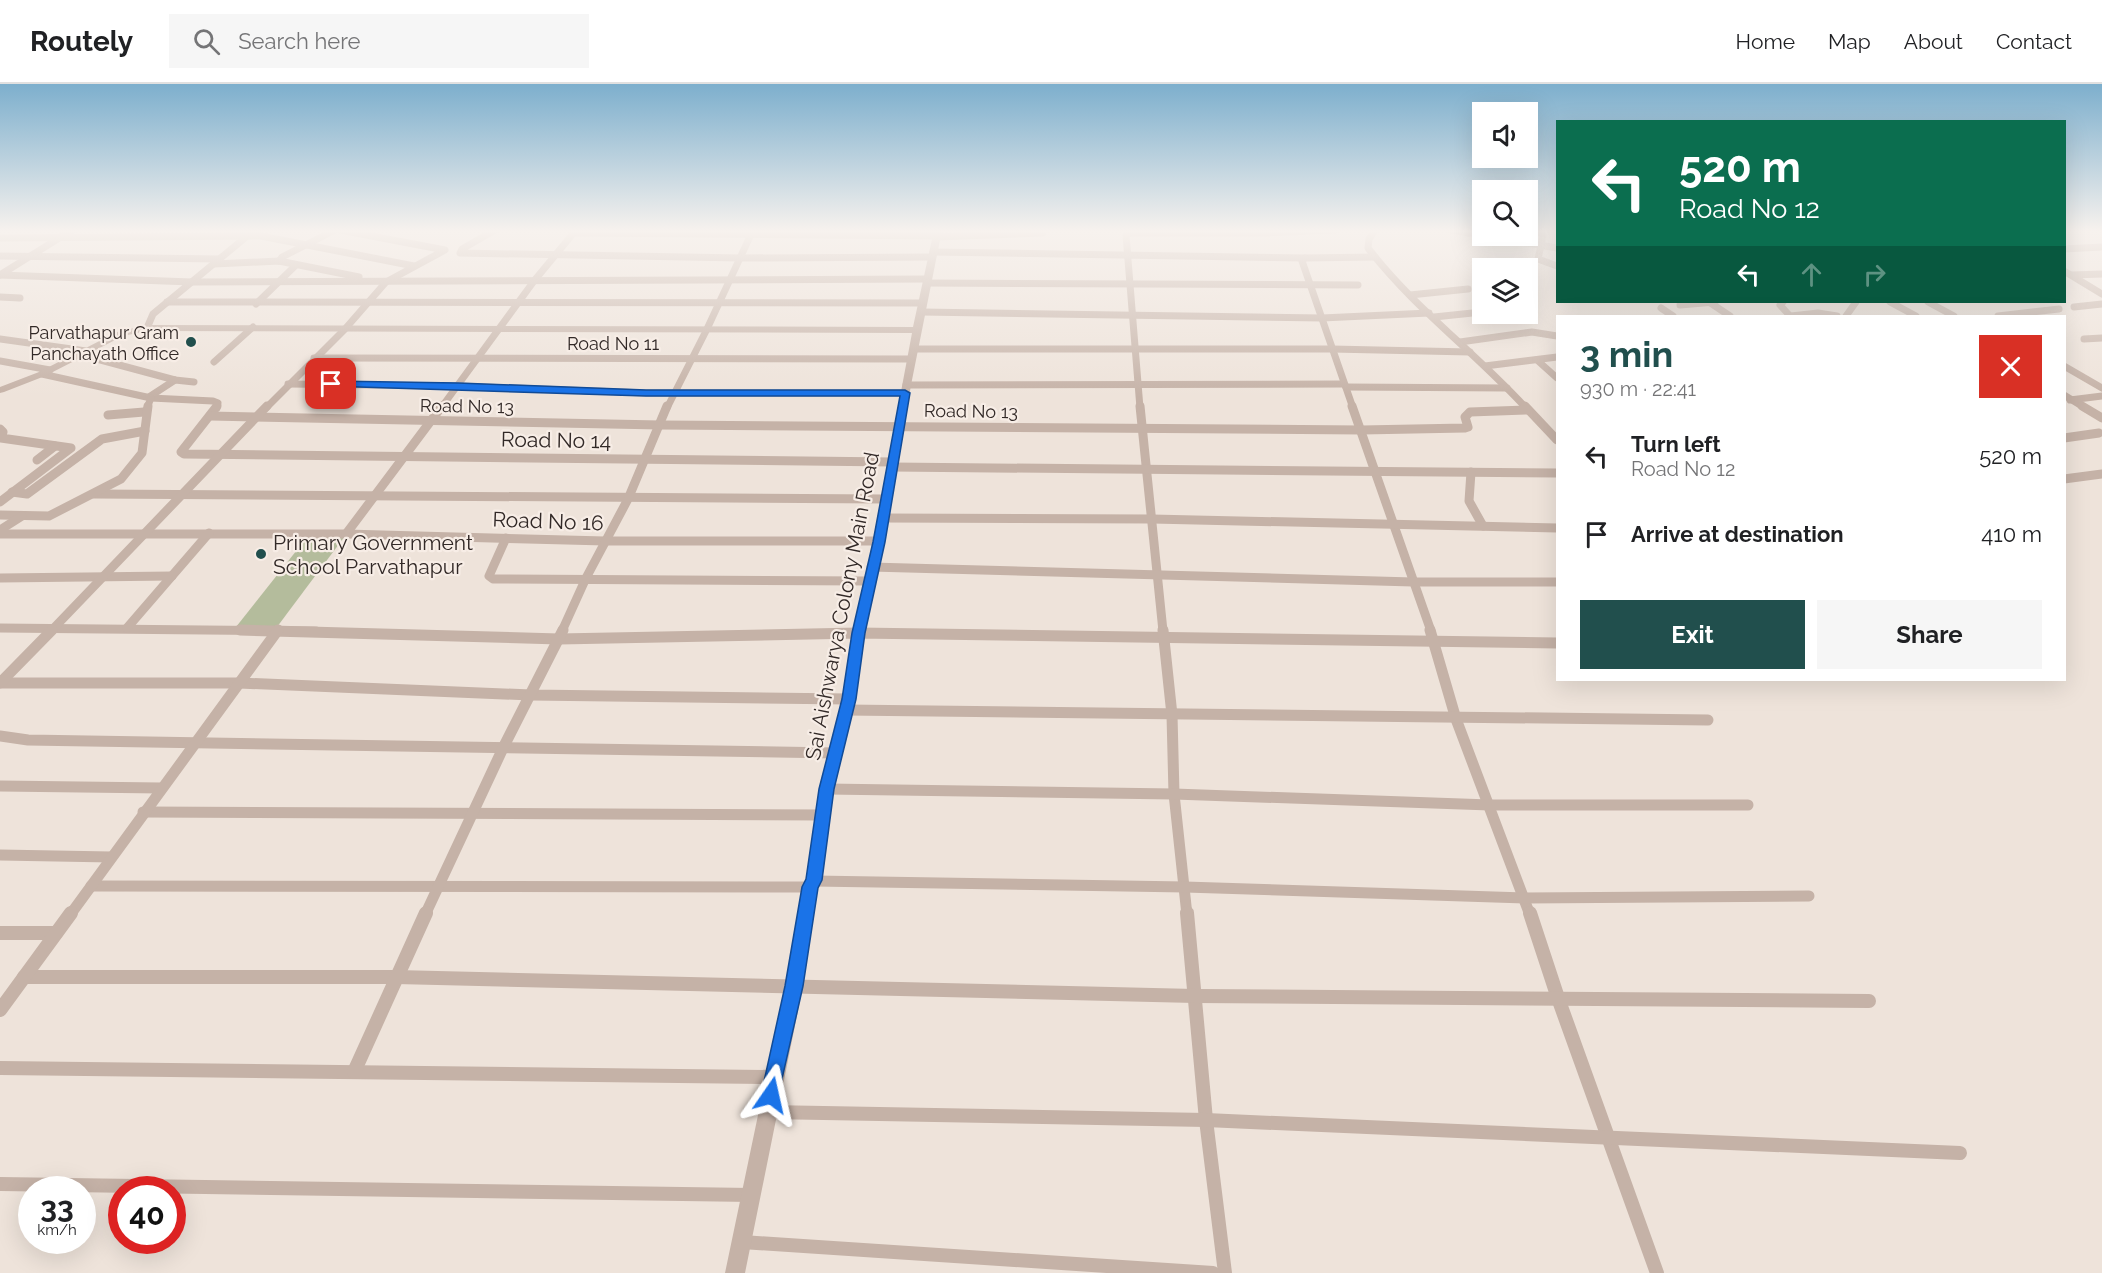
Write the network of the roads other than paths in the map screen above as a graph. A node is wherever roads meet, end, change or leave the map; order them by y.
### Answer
1 (188, 285) edge
2 (276, 285) edge
3 (383, 285) edge
4 (531, 285) edge
5 (727, 285) edge
6 (927, 285) edge
7 (1130, 285) edge
8 (1311, 285) edge
9 (1401, 285) edge
10 (2088, 285) edge
11 (1467, 289) dead end
12 (2102, 294) edge
13 (1410, 295) junction
14 (0, 297) edge
15 (20, 298) dead end
16 (719, 301) junction
17 (167, 302) junction
18 (367, 303) junction
19 (1700, 303) edge
20 (1711, 303) edge
21 (1782, 303) edge
22 (1892, 303) edge
23 (1930, 303) edge
24 (256, 304) junction
25 (519, 304) junction
26 (2102, 304) edge
27 (1680, 305) dead end
28 (922, 307) junction
29 (2074, 307) dead end
30 (1661, 308) dead end
31 (2059, 309) dead end
32 (1472, 313) edge
33 (1431, 315) junction
34 (1672, 315) edge
35 (1729, 315) edge
36 (1790, 315) edge
37 (1800, 315) edge
38 (1831, 315) edge
39 (1914, 315) edge
40 (1952, 315) edge
41 (2007, 315) edge
42 (1131, 316) junction
43 (1322, 318) junction
44 (253, 327) junction
45 (147, 328) junction
46 (345, 329) junction
47 (707, 329) junction
48 (500, 330) junction
49 (917, 330) junction
50 (1556, 336) edge
51 (2102, 338) edge
52 (2084, 339) dead end
53 (0, 340) edge
54 (1460, 342) junction
55 (1332, 349) junction
56 (1136, 350) junction
57 (1470, 352) junction
58 (84, 353) junction
59 (913, 354) junction
60 (478, 357) junction
61 (1556, 357) edge
62 (314, 358) junction
63 (692, 358) junction
64 (1537, 360) junction
65 (0, 361) edge
66 (214, 362) dead end
67 (1485, 366) junction
68 (2066, 367) edge
69 (46, 372) junction
70 (1556, 377) edge
71 (175, 380) junction
72 (194, 382) dead end
73 (288, 384) junction
74 (458, 386) junction
75 (1137, 386) junction
76 (1345, 386) junction
77 (1507, 388) junction
78 (2102, 388) edge
79 (906, 389) junction
80 (0, 390) edge
81 (673, 393) junction
82 (2102, 396) edge
83 (150, 398) junction
84 (2068, 401) edge
85 (1527, 410) junction
86 (144, 412) junction
87 (108, 416) dead end
88 (210, 416) junction
89 (2102, 417) edge
90 (255, 418) junction
91 (433, 420) junction
92 (660, 424) junction
93 (899, 425) junction
94 (1142, 429) junction
95 (1362, 430) junction
96 (145, 431) junction
97 (2098, 433) dead end
98 (0, 435) edge
99 (2066, 438) edge
100 (1556, 439) edge
101 (55, 446) junction
102 (219, 454) junction
103 (405, 456) junction
104 (37, 460) dead end
105 (645, 460) junction
106 (893, 464) junction
107 (1148, 468) junction
108 (1373, 470) junction
109 (1471, 472) junction
110 (1556, 473) edge
111 (2102, 474) edge
112 (2066, 479) edge
113 (12, 492) junction
114 (94, 494) junction
115 (378, 494) junction
116 (183, 495) junction
117 (628, 499) junction
118 (885, 500) junction
119 (0, 502) edge
120 (0, 515) edge
121 (22, 516) junction
122 (883, 518) junction
123 (1152, 519) junction
124 (1393, 524) junction
125 (1483, 526) junction
126 (1556, 528) edge
127 (0, 532) edge
128 (147, 533) junction
129 (209, 534) junction
130 (346, 534) junction
131 (506, 538) junction
132 (605, 541) junction
133 (879, 542) junction
134 (870, 574) junction
135 (1158, 574) junction
136 (172, 576) junction
137 (0, 578) edge
138 (102, 578) junction
139 (586, 578) junction
140 (1413, 582) junction
141 (1556, 582) edge
142 (55, 627) junction
143 (0, 628) edge
144 (127, 628) junction
145 (278, 630) junction
146 (858, 633) junction
147 (1163, 638) junction
148 (559, 639) junction
149 (1434, 641) junction
150 (1556, 643) edge
151 (0, 683) edge
152 (239, 683) junction
153 (531, 695) junction
154 (847, 705) junction
155 (1172, 715) junction
156 (1456, 719) junction
157 (1708, 720) dead end
158 (0, 736) edge
159 (194, 742) junction
160 (504, 746) junction
161 (836, 753) junction
162 (1, 788) edge
163 (161, 788) junction
164 (827, 789) junction
165 (1174, 794) junction
166 (1490, 805) junction
167 (1748, 805) dead end
168 (143, 812) junction
169 (472, 814) junction
170 (824, 815) junction
171 (0, 855) edge
172 (111, 857) junction
173 (812, 884) junction
174 (91, 886) junction
175 (1185, 887) junction
176 (437, 888) junction
177 (1809, 896) dead end
178 (1524, 898) junction
179 (0, 933) edge
180 (56, 933) junction
181 (24, 976) junction
182 (396, 977) junction
183 (794, 986) junction
184 (1195, 996) junction
185 (1558, 998) junction
186 (1869, 1001) dead end
187 (0, 1010) edge
188 (0, 1068) edge
189 (354, 1072) junction
190 (774, 1077) junction
191 (768, 1112) junction
192 (1206, 1120) junction
193 (1608, 1138) junction
194 (1960, 1153) dead end
195 (0, 1184) edge
196 (752, 1195) junction
197 (742, 1242) junction
198 (735, 1273) edge
199 (1213, 1273) edge
200 (1225, 1273) edge
201 (1657, 1273) edge

1 - 17 street
2 - 24 street
3 - 18 street
4 - 25 street
5 - 16 street
6 - 28 street, Sai Aishwarya Colony Main Road
7 - 42 street
8 - 43 street
9 - 13 street
10 - 12 street
11 - 13 street
13 - 33 street
14 - 15 street
16 - 25 street
16 - 28 street
16 - 47 street
17 - 24 street
17 - 45 street
18 - 24 street
18 - 25 street
18 - 46 street
19 - 27 street
20 - 35 street
21 - 36 street
22 - 39 street
23 - 40 street
25 - 48 street
26 - 29 street
28 - 42 street
28 - 49 street, Sai Aishwarya Colony Main Road
30 - 34 street
31 - 41 street
32 - 33 street
33 - 43 street
33 - 54 street
37 - 38 street
42 - 43 street
42 - 56 street
43 - 55 street
44 - 45 street
44 - 46 street
44 - 66 street
45 - 58 street
46 - 48 street
46 - 62 street
47 - 48 street
47 - 49 street
47 - 63 street
48 - 60 street
49 - 59 street, Sai Aishwarya Colony Main Road
50 - 54 street
51 - 52 street
53 - 58 street
54 - 57 street
55 - 56 street, Road No 11
55 - 57 street, Road No 11
55 - 76 street
56 - 59 street, Road No 11
56 - 75 street
57 - 67 street
58 - 69 street
58 - 71 street
59 - 63 street, Road No 11
59 - 79 street, Sai Aishwarya Colony Main Road
60 - 62 street, Road No 11
60 - 63 street, Road No 11
60 - 74 street
61 - 64 street
62 - 73 street
63 - 81 street
64 - 67 street
64 - 70 street
65 - 69 street
67 - 77 street
68 - 78 street
69 - 80 street
69 - 83 street
71 - 72 street
71 - 83 street
73 - 74 street
73 - 90 street
74 - 81 street
74 - 91 street
75 - 76 street
75 - 79 street
75 - 94 street
76 - 77 street
76 - 95 street
77 - 85 street
79 - 81 street
79 - 93 street, Sai Aishwarya Colony Main Road
81 - 92 street
82 - 84 street
83 - 86 street
83 - 88 street
84 - 89 street
85 - 95 street, Road No 13
85 - 100 street
86 - 87 street
86 - 96 street
88 - 90 street, Road No 13
88 - 102 street, Road No 14
90 - 91 street, Road No 13
90 - 102 street
91 - 92 street, Road No 13
91 - 103 street
92 - 93 street, Road No 13
92 - 105 street
93 - 94 street, Road No 13
93 - 106 street, Sai Aishwarya Colony Main Road
94 - 95 street, Road No 13
94 - 107 street
95 - 108 street
96 - 113 street
96 - 114 street
97 - 99 street
98 - 101 street
101 - 104 street
101 - 113 street
102 - 103 street, Road No 14
102 - 116 street
103 - 105 street, Road No 14
103 - 115 street
105 - 106 street, Road No 14
105 - 117 street
106 - 107 street, Road No 14
106 - 118 street, Sai Aishwarya Colony Main Road
107 - 108 street, Road No 14
107 - 123 street
108 - 109 street, Road No 14
108 - 124 street
109 - 110 street, Road No 14
109 - 125 street
111 - 112 street
113 - 119 street
114 - 116 street
114 - 121 street
115 - 116 street
115 - 117 street
115 - 130 street
116 - 128 street
117 - 118 street
117 - 132 street
118 - 122 street, Sai Aishwarya Colony Main Road
120 - 121 street
121 - 127 street
122 - 123 street
122 - 133 street, Sai Aishwarya Colony Main Road
123 - 124 street
123 - 135 street
124 - 125 street
124 - 140 street
125 - 126 street
127 - 128 street, Road No 16
128 - 129 street, Road No 16
128 - 138 street
129 - 130 street, Road No 16
129 - 136 street
130 - 131 street, Road No 16
131 - 132 street, Road No 16
131 - 139 street
132 - 133 street, Road No 16
132 - 139 street
133 - 134 street, Sai Aishwarya Colony Main Road
134 - 135 street
134 - 139 street
134 - 146 street, Sai Aishwarya Colony Main Road
135 - 140 street
135 - 147 street
136 - 138 street
136 - 144 street
137 - 138 street
138 - 142 street
139 - 148 street
140 - 141 street
140 - 149 street
142 - 143 street
142 - 144 street
142 - 151 street
144 - 145 street
145 - 148 street
145 - 152 street
146 - 147 street
146 - 148 street
146 - 154 street, Sai Aishwarya Colony Main Road
147 - 149 street
147 - 155 street
148 - 153 street
149 - 150 street
149 - 156 street
151 - 152 street
152 - 153 street
152 - 159 street
153 - 154 street
153 - 160 street
154 - 155 street
154 - 161 street, Sai Aishwarya Colony Main Road
155 - 156 street
155 - 165 street
156 - 157 street
156 - 166 street
158 - 159 street
159 - 160 street
159 - 163 street
160 - 161 street
160 - 169 street
161 - 164 street, Sai Aishwarya Colony Main Road
162 - 163 street
163 - 168 street
164 - 165 street
164 - 170 street, Sai Aishwarya Colony Main Road
165 - 166 street
165 - 175 street
166 - 167 street
166 - 178 street
168 - 169 street
168 - 172 street
169 - 170 street
169 - 176 street
170 - 173 street, Sai Aishwarya Colony Main Road
171 - 172 street
172 - 174 street
173 - 175 street
173 - 176 street
173 - 183 street, Sai Aishwarya Colony Main Road
174 - 176 street
174 - 180 street
175 - 178 street
175 - 184 street
176 - 182 street
177 - 178 street
178 - 185 street
179 - 180 street
180 - 181 street
181 - 182 street
181 - 187 street
182 - 183 street
182 - 189 street
183 - 184 street
183 - 190 street, Sai Aishwarya Colony Main Road
184 - 185 street
184 - 192 street
185 - 186 street
185 - 193 street
188 - 189 street
189 - 190 street
190 - 191 street, Sai Aishwarya Colony Main Road
191 - 192 street
191 - 196 street, Sai Aishwarya Colony Main Road
192 - 193 street
192 - 200 street
193 - 194 street
193 - 201 street
195 - 196 street
196 - 197 street, Sai Aishwarya Colony Main Road
197 - 198 street, Sai Aishwarya Colony Main Road
197 - 199 street

